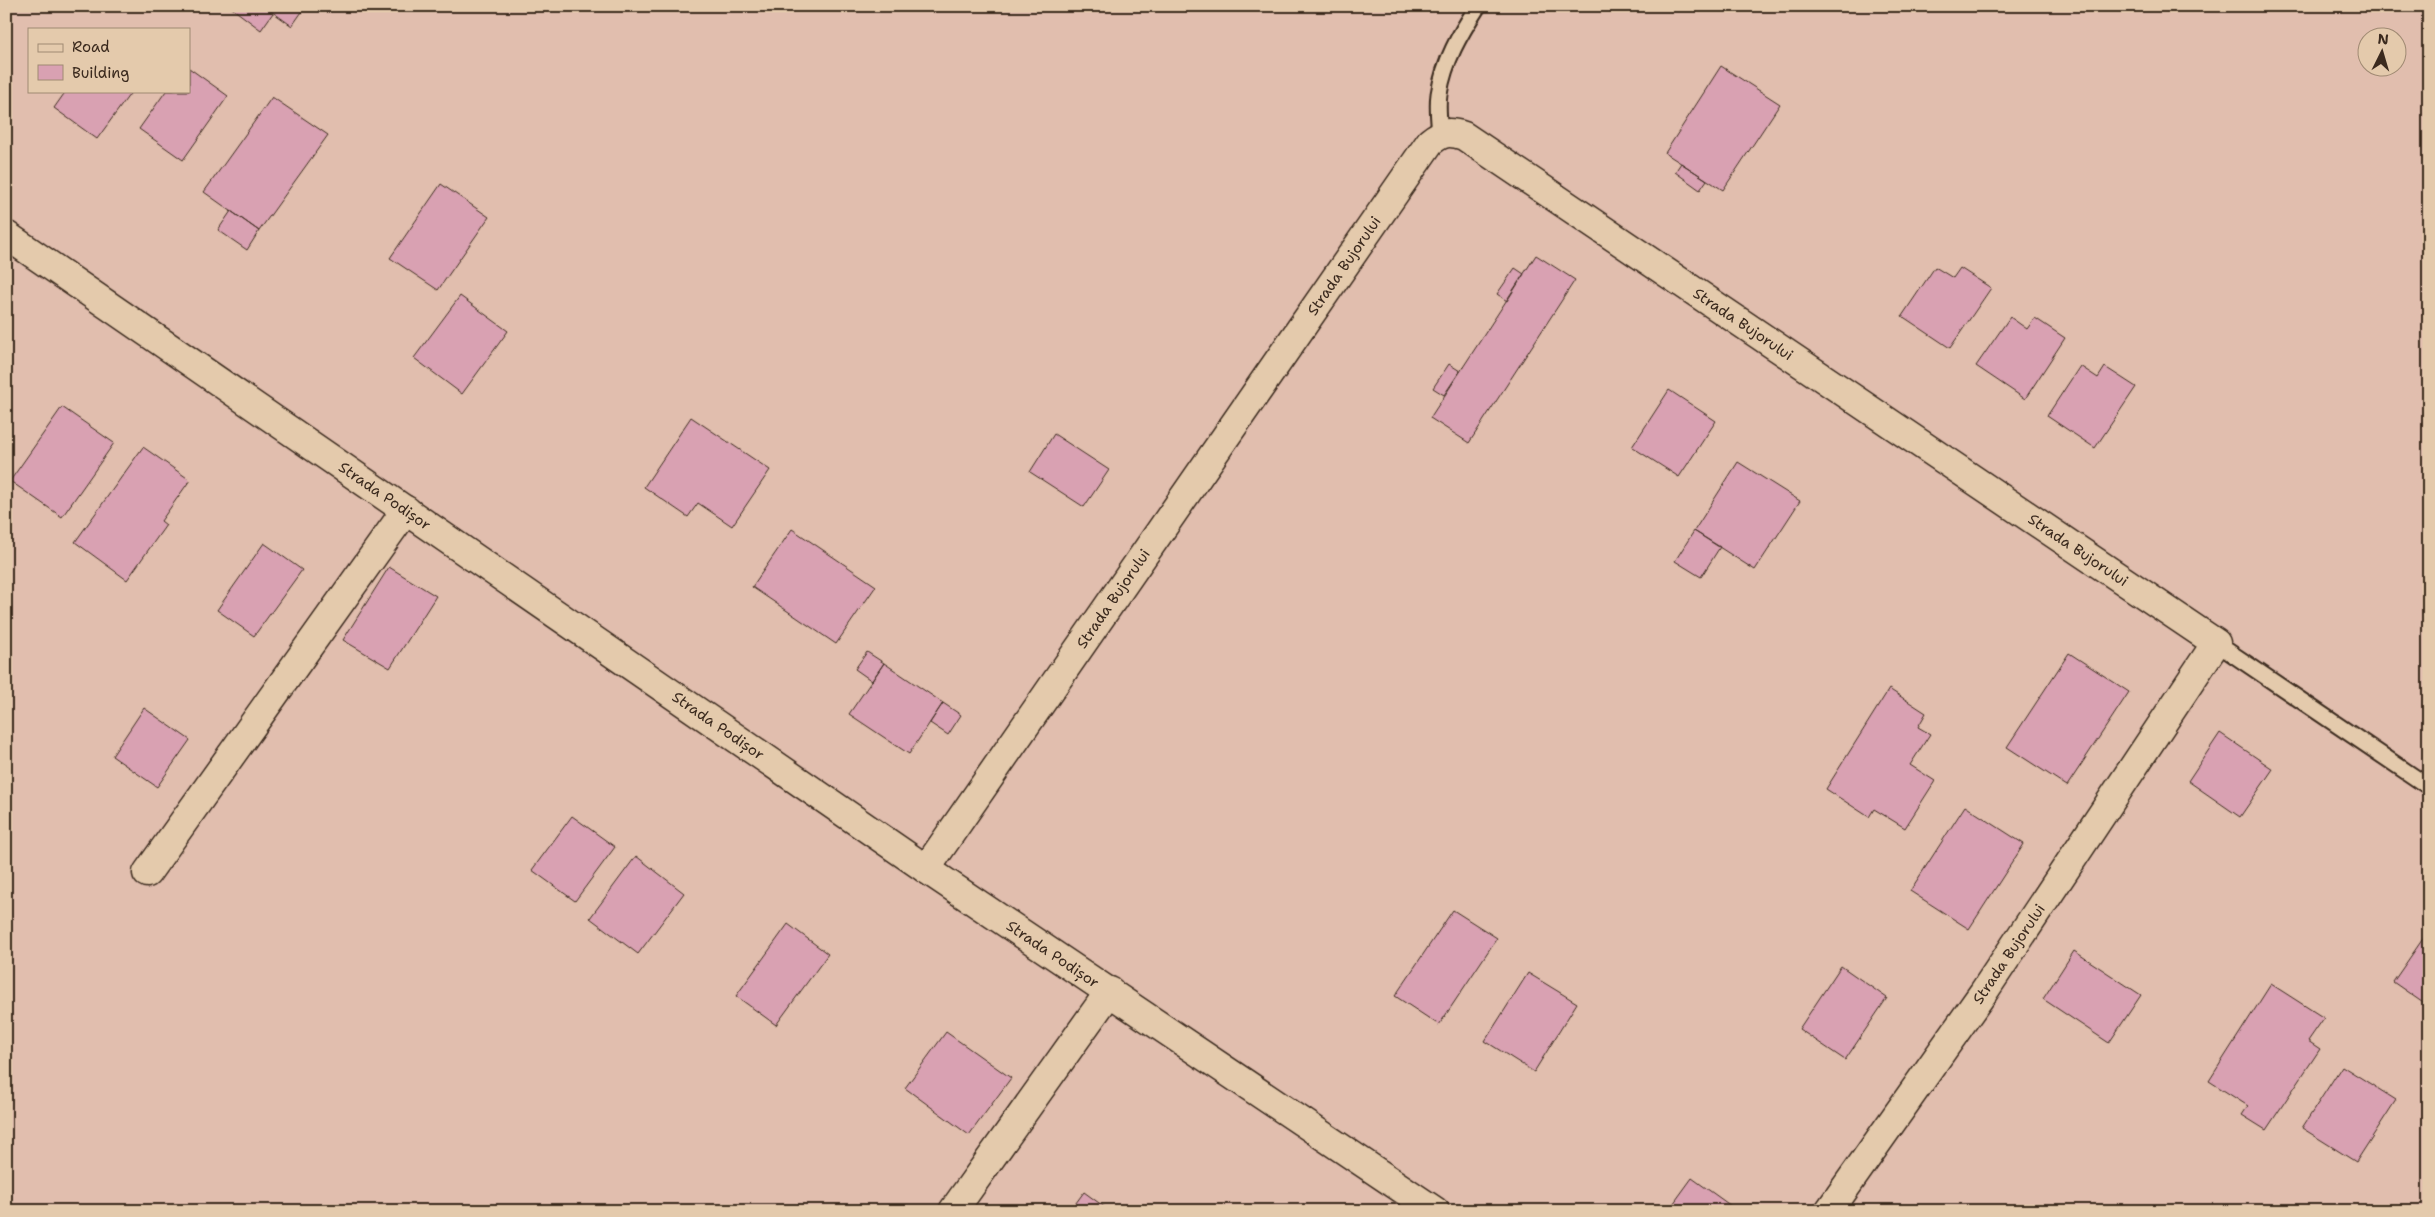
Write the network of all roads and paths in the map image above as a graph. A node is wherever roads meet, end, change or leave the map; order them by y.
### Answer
1 (1478, 6) edge
2 (1440, 134) junction
3 (6, 235) edge
4 (406, 510) junction
5 (2216, 643) junction
6 (2429, 787) edge
7 (926, 869) junction
8 (147, 873) dead end
9 (1110, 991) junction
10 (953, 1211) edge
11 (1435, 1211) edge
12 (1829, 1211) edge

1 - 2 lane
2 - 5 street, Strada Bujorului
2 - 7 street, Strada Bujorului
3 - 4 street, Strada Podișor
4 - 7 street, Strada Podișor
4 - 8 street
5 - 6 lane
5 - 12 street, Strada Bujorului
7 - 9 street, Strada Podișor
9 - 10 street
9 - 11 street, Strada Podișor

